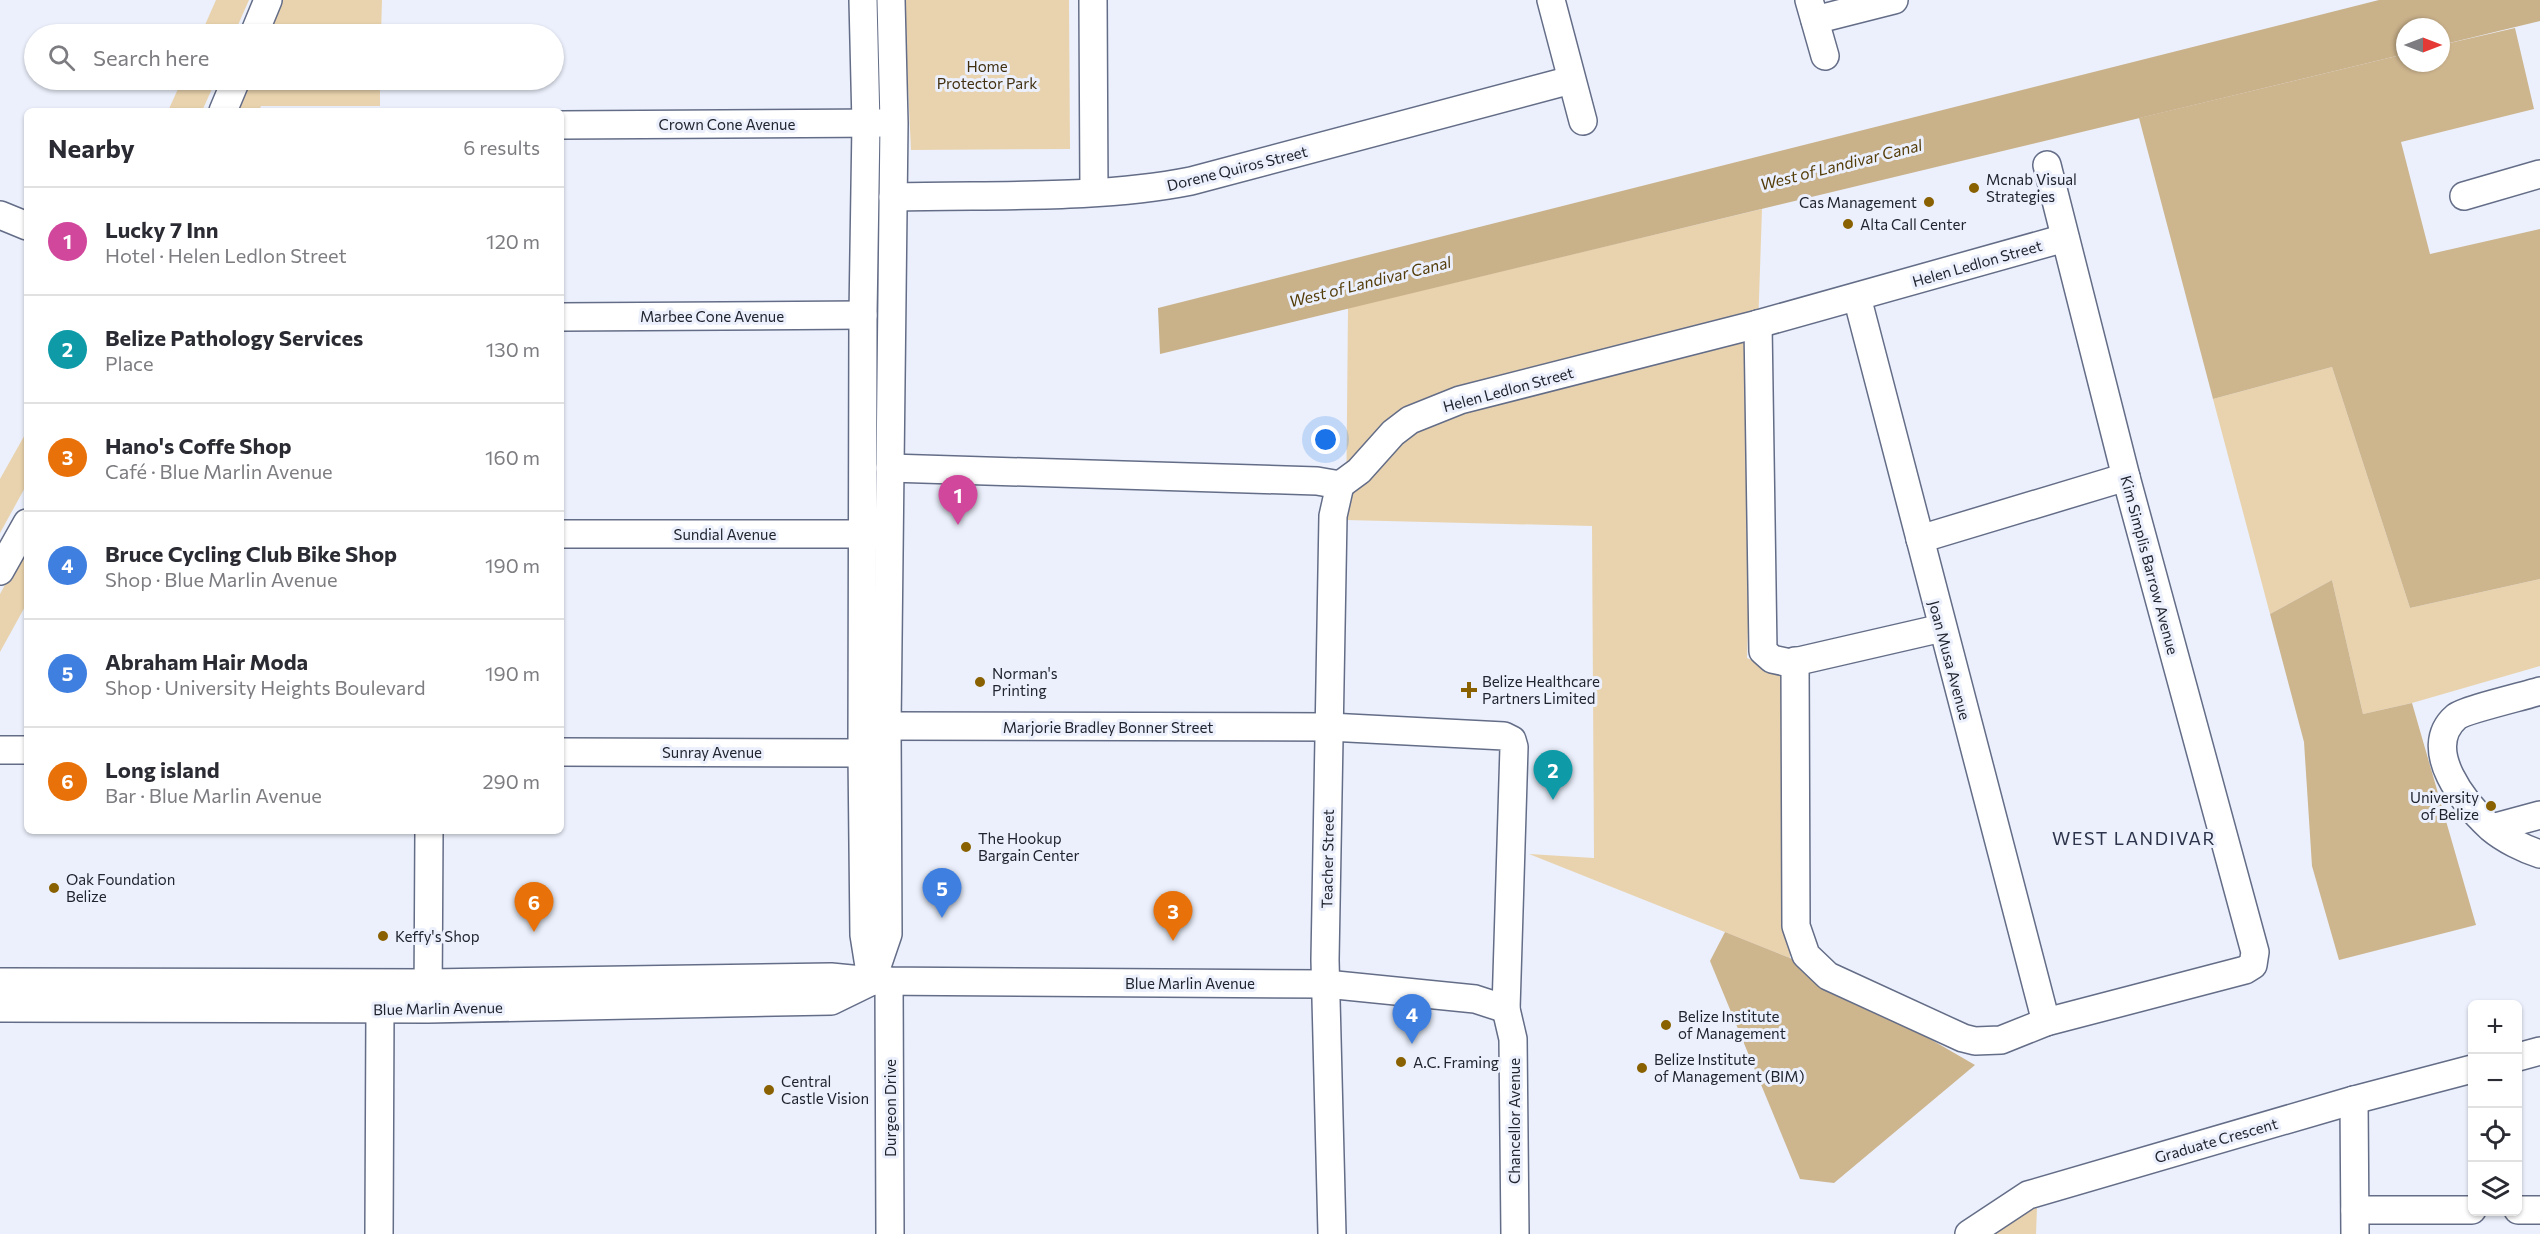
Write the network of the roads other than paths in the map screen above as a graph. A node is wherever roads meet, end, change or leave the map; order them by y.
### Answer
1 (268, 0) edge
2 (863, 0) edge
3 (891, 0) edge
4 (1093, 0) edge
5 (1551, 0) edge
6 (1894, 0) edge
7 (1812, 10) edge
8 (258, 24) edge
9 (1826, 56) dead end
10 (1571, 80) junction
11 (232, 90) edge
12 (224, 108) edge
13 (1583, 121) dead end
14 (894, 123) junction
15 (866, 124) junction
16 (564, 125) edge
17 (2047, 165) dead end
18 (2540, 174) edge
19 (1094, 192) junction
20 (2464, 196) dead end
21 (893, 197) junction
22 (0, 215) edge
23 (24, 225) edge
24 (2065, 238) junction
25 (1857, 297) junction
26 (862, 315) junction
27 (564, 317) edge
28 (1758, 324) junction
29 (890, 468) junction
30 (2126, 477) junction
31 (1340, 485) junction
32 (24, 531) edge
33 (564, 534) edge
34 (862, 534) junction
35 (889, 534) junction
36 (1920, 539) junction
37 (0, 571) edge
38 (1942, 628) junction
39 (1795, 661) junction
40 (2540, 691) edge
41 (887, 726) junction
42 (1329, 727) junction
43 (0, 750) edge
44 (24, 750) edge
45 (564, 752) edge
46 (862, 753) junction
47 (2540, 816) edge
48 (2492, 828) junction
49 (429, 834) edge
50 (2540, 854) edge
51 (876, 935) junction
52 (881, 981) junction
53 (0, 982) edge
54 (1326, 984) junction
55 (428, 996) junction
56 (0, 1008) edge
57 (380, 1009) junction
58 (1506, 1009) junction
59 (2046, 1022) junction
60 (2540, 1051) edge
61 (2522, 1056) edge
62 (2468, 1070) edge
63 (2354, 1100) junction
64 (2468, 1210) edge
65 (2522, 1210) edge
66 (2540, 1210) edge
67 (2355, 1222) edge
68 (379, 1234) edge
69 (890, 1234) edge
70 (1332, 1234) edge
71 (1515, 1234) edge
72 (1969, 1234) edge

1 - 8 street
2 - 15 street
3 - 14 street
4 - 19 street
5 - 10 street
6 - 7 street
7 - 9 street
10 - 13 street
10 - 19 street, Dorene Quiros Street
11 - 12 street
14 - 15 street, Crown Cone Avenue
14 - 21 street
15 - 16 street, Crown Cone Avenue
15 - 26 street
17 - 24 street, Kim Simplis Barrow Avenue
18 - 20 street
19 - 21 street, Dorene Quiros Street
21 - 29 street
22 - 23 street
24 - 25 street, Helen Ledlon Street
24 - 30 street, Kim Simplis Barrow Avenue
25 - 28 street, Helen Ledlon Street
25 - 36 street, Joan Musa Avenue
26 - 27 street, Marbee Cone Avenue
26 - 34 street
28 - 31 street, Helen Ledlon Street
28 - 39 street
29 - 31 street
29 - 35 street
30 - 36 street
30 - 59 street, Kim Simplis Barrow Avenue
31 - 42 street, Teacher Street
32 - 37 street
33 - 34 street, Sundial Avenue
34 - 35 street, Sundial Avenue
34 - 46 street
35 - 41 street
36 - 38 street, Joan Musa Avenue
38 - 39 street
38 - 59 street, Joan Musa Avenue
39 - 59 street
40 - 48 street
41 - 42 street, Marjorie Bradley Bonner Street
41 - 51 street
42 - 54 street, Teacher Street
42 - 58 street, Marjorie Bradley Bonner Street
43 - 44 street
45 - 46 street, Sunray Avenue
46 - 51 street
47 - 48 street
48 - 50 street
49 - 55 street
51 - 52 street, Durgeon Drive
52 - 54 street, Blue Marlin Avenue
52 - 55 street, Blue Marlin Avenue
52 - 69 street, Durgeon Drive
53 - 55 street, Blue Marlin Avenue
54 - 58 street, Blue Marlin Avenue
54 - 70 street, Teacher Street
55 - 57 street, Blue Marlin Avenue
56 - 57 street, Blue Marlin Avenue
57 - 68 street
58 - 71 street, Chancellor Avenue
60 - 61 street
62 - 63 street, Graduate Crescent
63 - 67 street
63 - 72 street, Graduate Crescent
64 - 67 street
65 - 66 street

